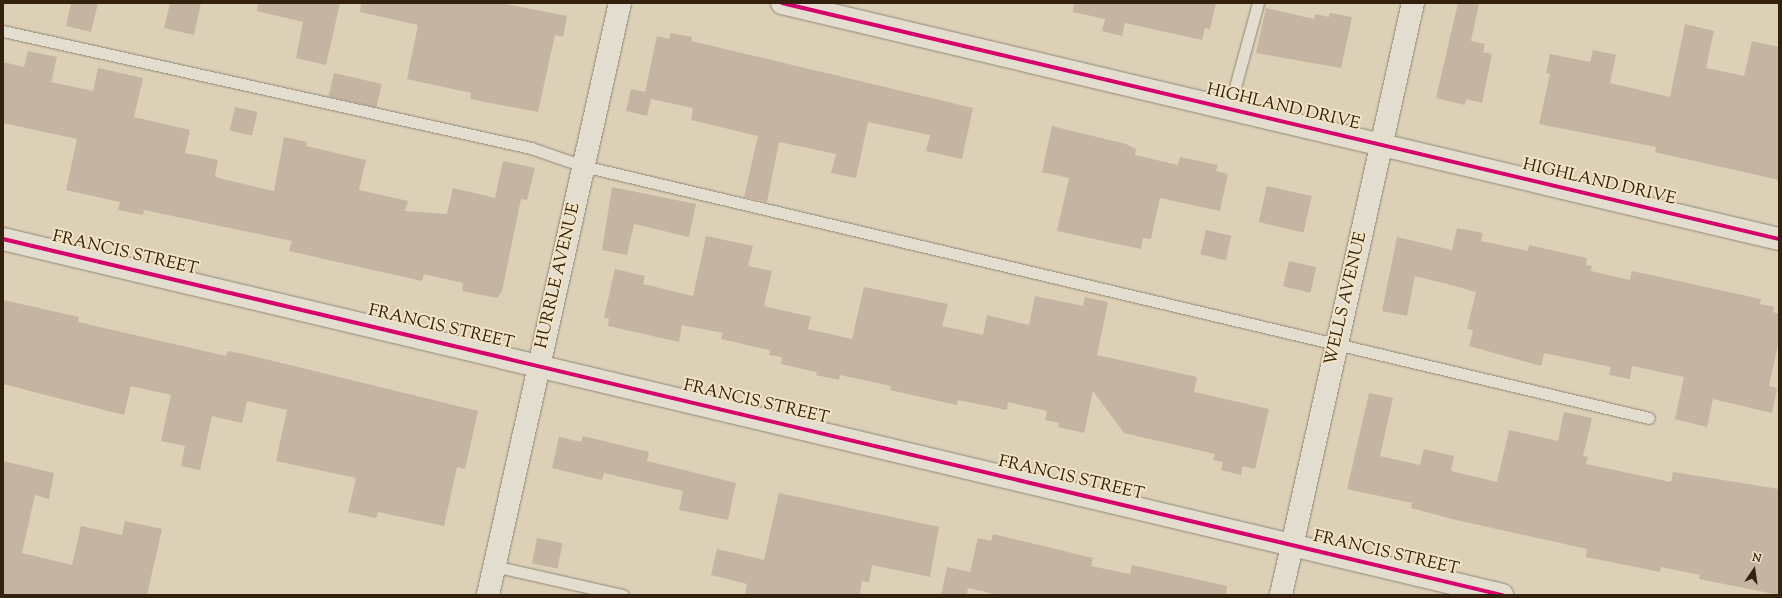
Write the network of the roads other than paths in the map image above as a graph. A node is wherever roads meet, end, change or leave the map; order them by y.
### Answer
1 (620, 3) edge
2 (782, 3) edge
3 (1258, 3) edge
4 (1413, 3) edge
5 (3, 31) edge
6 (1229, 109) junction
7 (1382, 145) junction
8 (583, 166) junction
9 (3, 239) edge
10 (1779, 239) edge
11 (1337, 344) junction
12 (539, 365) junction
13 (1649, 418) dead end
14 (1292, 545) junction
15 (494, 566) junction
16 (488, 595) edge
17 (623, 595) edge
18 (1281, 595) edge
19 (1502, 595) edge

1 - 8 street, HURRLE AVENUE
2 - 6 street, HIGHLAND DRIVE
3 - 6 lane
4 - 7 street, WELLS AVENUE
5 - 8 lane
6 - 7 street, HIGHLAND DRIVE
7 - 10 street, HIGHLAND DRIVE
7 - 11 street, WELLS AVENUE
8 - 11 lane
8 - 12 street, HURRLE AVENUE
9 - 12 street, FRANCIS STREET
11 - 13 lane
11 - 14 street, WELLS AVENUE
12 - 14 street, FRANCIS STREET
12 - 15 street, HURRLE AVENUE
14 - 18 street, WELLS AVENUE
14 - 19 street, FRANCIS STREET
15 - 16 street, HURRLE AVENUE
15 - 17 lane

